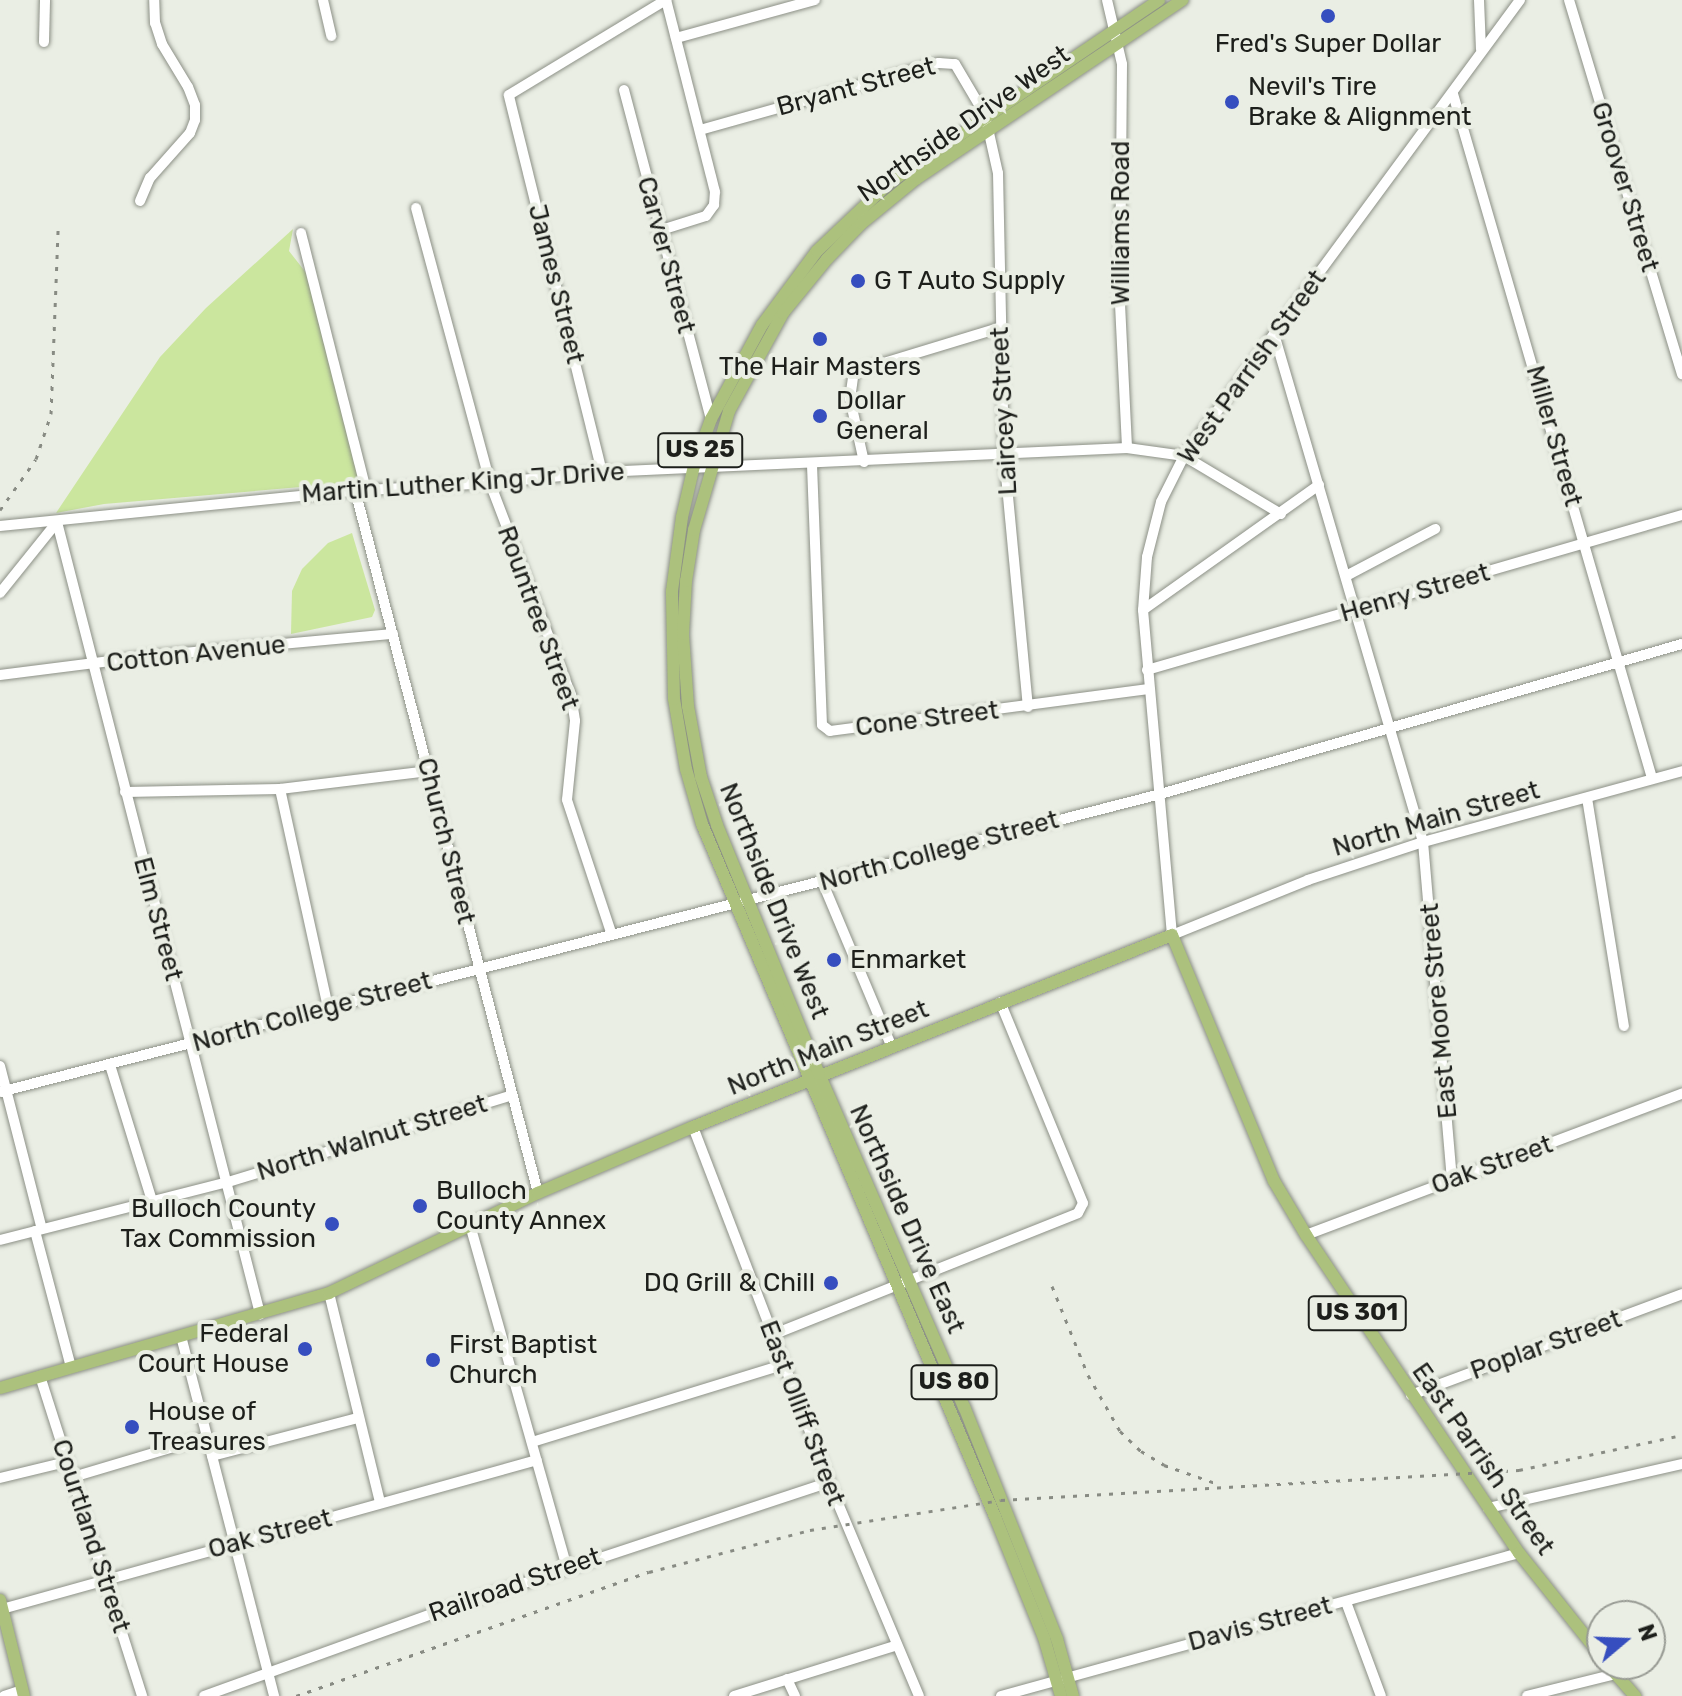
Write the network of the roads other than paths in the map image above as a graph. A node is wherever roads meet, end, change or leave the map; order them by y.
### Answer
1 (45, 0) edge
2 (154, 0) edge
3 (323, 0) edge
4 (666, 0) edge
5 (815, 0) edge
6 (1107, 0) edge
7 (1159, 0) edge
8 (1182, 0) edge
9 (1479, 0) edge
10 (1520, 0) edge
11 (1569, 0) edge
12 (1114, 30) junction
13 (331, 36) dead end
14 (676, 38) junction
15 (44, 42) dead end
16 (1118, 44) junction
17 (1481, 49) junction
18 (624, 90) dead end
19 (1453, 94) junction
20 (985, 115) junction
21 (990, 129) junction
22 (700, 130) junction
23 (140, 201) dead end
24 (416, 208) dead end
25 (658, 231) junction
26 (301, 233) dead end
27 (999, 328) junction
28 (1274, 334) junction
29 (1682, 374) edge
30 (711, 419) junction
31 (1127, 448) junction
32 (1004, 454) junction
33 (1184, 456) junction
34 (864, 462) junction
35 (710, 465) junction
36 (812, 465) junction
37 (694, 466) junction
38 (602, 472) junction
39 (490, 483) junction
40 (1319, 485) junction
41 (360, 490) junction
42 (1281, 514) junction
43 (1682, 515) edge
44 (57, 522) junction
45 (0, 526) edge
46 (1435, 529) dead end
47 (1586, 545) junction
48 (1346, 576) junction
49 (0, 593) edge
50 (1143, 610) junction
51 (1355, 610) junction
52 (393, 634) junction
53 (1682, 644) edge
54 (1621, 662) junction
55 (93, 665) junction
56 (1147, 670) junction
57 (0, 675) edge
58 (1149, 689) junction
59 (1028, 707) junction
60 (1389, 728) junction
61 (429, 771) junction
62 (1682, 771) edge
63 (1652, 778) junction
64 (280, 789) junction
65 (125, 792) junction
66 (1157, 795) junction
67 (1587, 798) junction
68 (1423, 842) junction
69 (822, 881) junction
70 (740, 903) junction
71 (612, 935) junction
72 (1172, 935) junction
73 (479, 969) junction
74 (1000, 1002) junction
75 (328, 1008) junction
76 (1624, 1026) dead end
77 (191, 1044) junction
78 (891, 1045) junction
79 (110, 1065) junction
80 (0, 1066) edge
81 (814, 1077) junction
82 (3, 1092) edge
83 (512, 1095) junction
84 (1680, 1095) edge
85 (693, 1127) junction
86 (1452, 1180) junction
87 (228, 1182) junction
88 (538, 1193) junction
89 (152, 1201) junction
90 (470, 1225) junction
91 (39, 1230) junction
92 (1306, 1235) junction
93 (0, 1240) edge
94 (903, 1281) junction
95 (329, 1293) junction
96 (1682, 1294) edge
97 (260, 1314) junction
98 (772, 1335) junction
99 (181, 1336) junction
100 (782, 1365) junction
101 (71, 1367) junction
102 (40, 1376) junction
103 (0, 1388) edge
104 (1411, 1395) junction
105 (358, 1418) junction
106 (207, 1437) junction
107 (532, 1442) junction
108 (212, 1456) junction
109 (537, 1460) junction
110 (66, 1462) junction
111 (1682, 1464) edge
112 (73, 1477) junction
113 (0, 1478) edge
114 (829, 1482) junction
115 (380, 1503) junction
116 (1488, 1508) junction
117 (235, 1544) junction
118 (1519, 1553) junction
119 (567, 1567) junction
120 (105, 1579) junction
121 (1346, 1602) junction
122 (1, 1605) edge
123 (1586, 1637) edge
124 (895, 1646) junction
125 (267, 1672) junction
126 (1586, 1677) edge
127 (1063, 1678) junction
128 (787, 1679) junction
129 (1621, 1680) edge
130 (23, 1693) edge
131 (4, 1696) edge
132 (142, 1696) edge
133 (204, 1696) edge
134 (274, 1696) edge
135 (734, 1696) edge
136 (795, 1696) edge
137 (919, 1696) edge
138 (1001, 1696) edge
139 (1061, 1696) edge
140 (1073, 1696) edge
141 (1381, 1696) edge
142 (1527, 1696) edge
143 (1635, 1696) edge

1 - 15 street
2 - 23 street
3 - 13 street
4 - 14 street
4 - 38 street, James Street
5 - 14 street
6 - 12 street, Williams Road
7 - 12 main road, Northside Drive West / US 25
8 - 16 main road, Northside Drive West / US 25
9 - 17 street
10 - 17 street, West Parrish Street
11 - 29 street, Groover Street
12 - 16 street, Williams Road
12 - 20 main road, Northside Drive West / US 25
14 - 22 street
16 - 21 main road, Northside Drive West / US 25
16 - 31 street, Williams Road
17 - 19 street, West Parrish Street
18 - 25 street, Carver Street
19 - 28 street, West Parrish Street
19 - 47 street, Miller Street
20 - 21 street, Laircey Street
20 - 22 street, Bryant Street
20 - 30 main road, Northside Drive West / US 25
21 - 27 street, Laircey Street
21 - 35 main road, Northside Drive West / US 25
22 - 25 street
24 - 39 street, Rountree Street
25 - 30 street, Carver Street
26 - 41 street, Church Street
27 - 32 street, Laircey Street
27 - 34 street
28 - 33 street, West Parrish Street
28 - 40 street, East Moore Street
30 - 37 main road, Northside Drive West / US 25
31 - 32 street, Martin Luther King Jr Drive
31 - 33 street, Martin Luther King Jr Drive
32 - 34 street, Martin Luther King Jr Drive
32 - 59 street, Laircey Street
33 - 42 street, Martin Luther King Jr Drive
33 - 50 street, West Parrish Street
34 - 36 street, Martin Luther King Jr Drive
35 - 36 street, Martin Luther King Jr Drive
35 - 37 street, Martin Luther King Jr Drive
35 - 70 main road, Northside Drive West / US 25
36 - 59 street, Cone Street
37 - 38 street, Martin Luther King Jr Drive
37 - 70 main road, Northside Drive West / US 25
38 - 39 street, Martin Luther King Jr Drive
39 - 41 street, Martin Luther King Jr Drive
39 - 71 street, Rountree Street
40 - 42 street
40 - 48 street, East Moore Street
41 - 44 street, Martin Luther King Jr Drive
41 - 52 street, Church Street
42 - 50 street
43 - 47 street, Henry Street
44 - 45 street, Martin Luther King Jr Drive
44 - 49 street
44 - 55 street, Elm Street
46 - 48 street
47 - 51 street, Henry Street
47 - 54 street, Miller Street
48 - 51 street, East Moore Street
50 - 56 street, West Parrish Street
51 - 56 street, Henry Street
51 - 60 street, East Moore Street
52 - 55 street, Cotton Avenue
52 - 61 street, Church Street
53 - 54 street, North College Street
54 - 60 street, North College Street
54 - 63 street, Miller Street
55 - 57 street, Cotton Avenue
55 - 65 street, Elm Street
56 - 58 street, West Parrish Street
58 - 59 street, Cone Street
58 - 66 street, West Parrish Street
60 - 66 street, North College Street
60 - 68 street, East Moore Street
61 - 64 street
61 - 73 street, Church Street
62 - 63 street, North Main Street
63 - 67 street, North Main Street
64 - 65 street
64 - 75 street
65 - 77 street, Elm Street
66 - 69 street, North College Street
66 - 72 street, West Parrish Street
67 - 68 street, North Main Street
67 - 76 street
68 - 72 street, North Main Street
68 - 86 street, East Moore Street
69 - 70 street, North College Street
69 - 78 street
70 - 71 street, North College Street
70 - 81 main road, Northside Drive West / US 25
71 - 73 street, North College Street
72 - 74 main road, North Main Street
72 - 92 main road, East Parrish Street / US 301
73 - 75 street, North College Street
73 - 83 street, Church Street
74 - 78 main road, North Main Street
74 - 94 street
75 - 77 street, North College Street
77 - 79 street, North College Street
77 - 87 street, Elm Street
78 - 81 main road, North Main Street
79 - 82 street, North College Street
79 - 89 street
80 - 82 street
81 - 85 main road, North Main Street
81 - 94 main road, Northside Drive East / US 80
82 - 91 street
83 - 87 street, North Walnut Street
83 - 88 street, Church Street
84 - 86 street, Oak Street
85 - 88 main road, North Main Street
85 - 98 street, East Olliff Street
86 - 92 street, Oak Street
87 - 89 street, North Walnut Street
87 - 97 street, Elm Street
88 - 90 main road, North Main Street
89 - 91 street, North Walnut Street
90 - 95 main road, North Main Street
90 - 107 street
91 - 93 street, North Walnut Street
91 - 101 street
92 - 104 main road, East Parrish Street / US 301
94 - 98 street
94 - 127 main road, Northside Drive East / US 80
95 - 97 main road, North Main Street
95 - 105 street
96 - 104 street, Poplar Street
97 - 99 main road, North Main Street
98 - 100 street, East Olliff Street
99 - 101 main road, North Main Street
99 - 106 street
100 - 107 street
100 - 114 street, East Olliff Street
101 - 102 main road, North Main Street
102 - 103 main road, North Main Street
102 - 110 street, Courtland Street
104 - 116 main road, East Parrish Street / US 301
105 - 108 street
105 - 115 street
106 - 108 street
106 - 112 street
107 - 109 street
108 - 117 street
109 - 115 street, Oak Street
109 - 119 street
110 - 112 street, Courtland Street
110 - 113 street
111 - 116 street
112 - 120 street, Courtland Street
114 - 119 street, Railroad Street
114 - 124 street, East Olliff Street
115 - 117 street, Oak Street
116 - 118 main road, East Parrish Street / US 301
117 - 120 street, Oak Street
117 - 125 street
118 - 121 street, Davis Street
118 - 123 main road, East Parrish Street / US 301
119 - 125 street, Railroad Street
120 - 122 street, Oak Street
120 - 132 street, Courtland Street
121 - 127 street, Davis Street
121 - 141 street
122 - 130 main road
124 - 128 street
124 - 137 street, East Olliff Street
125 - 133 street, Railroad Street
125 - 134 street
126 - 142 street
127 - 138 street, Davis Street
127 - 139 main road, Northside Drive East / US 80
127 - 140 main road, Northside Drive East / US 80
128 - 135 street
128 - 136 street
129 - 143 main road
130 - 131 street

